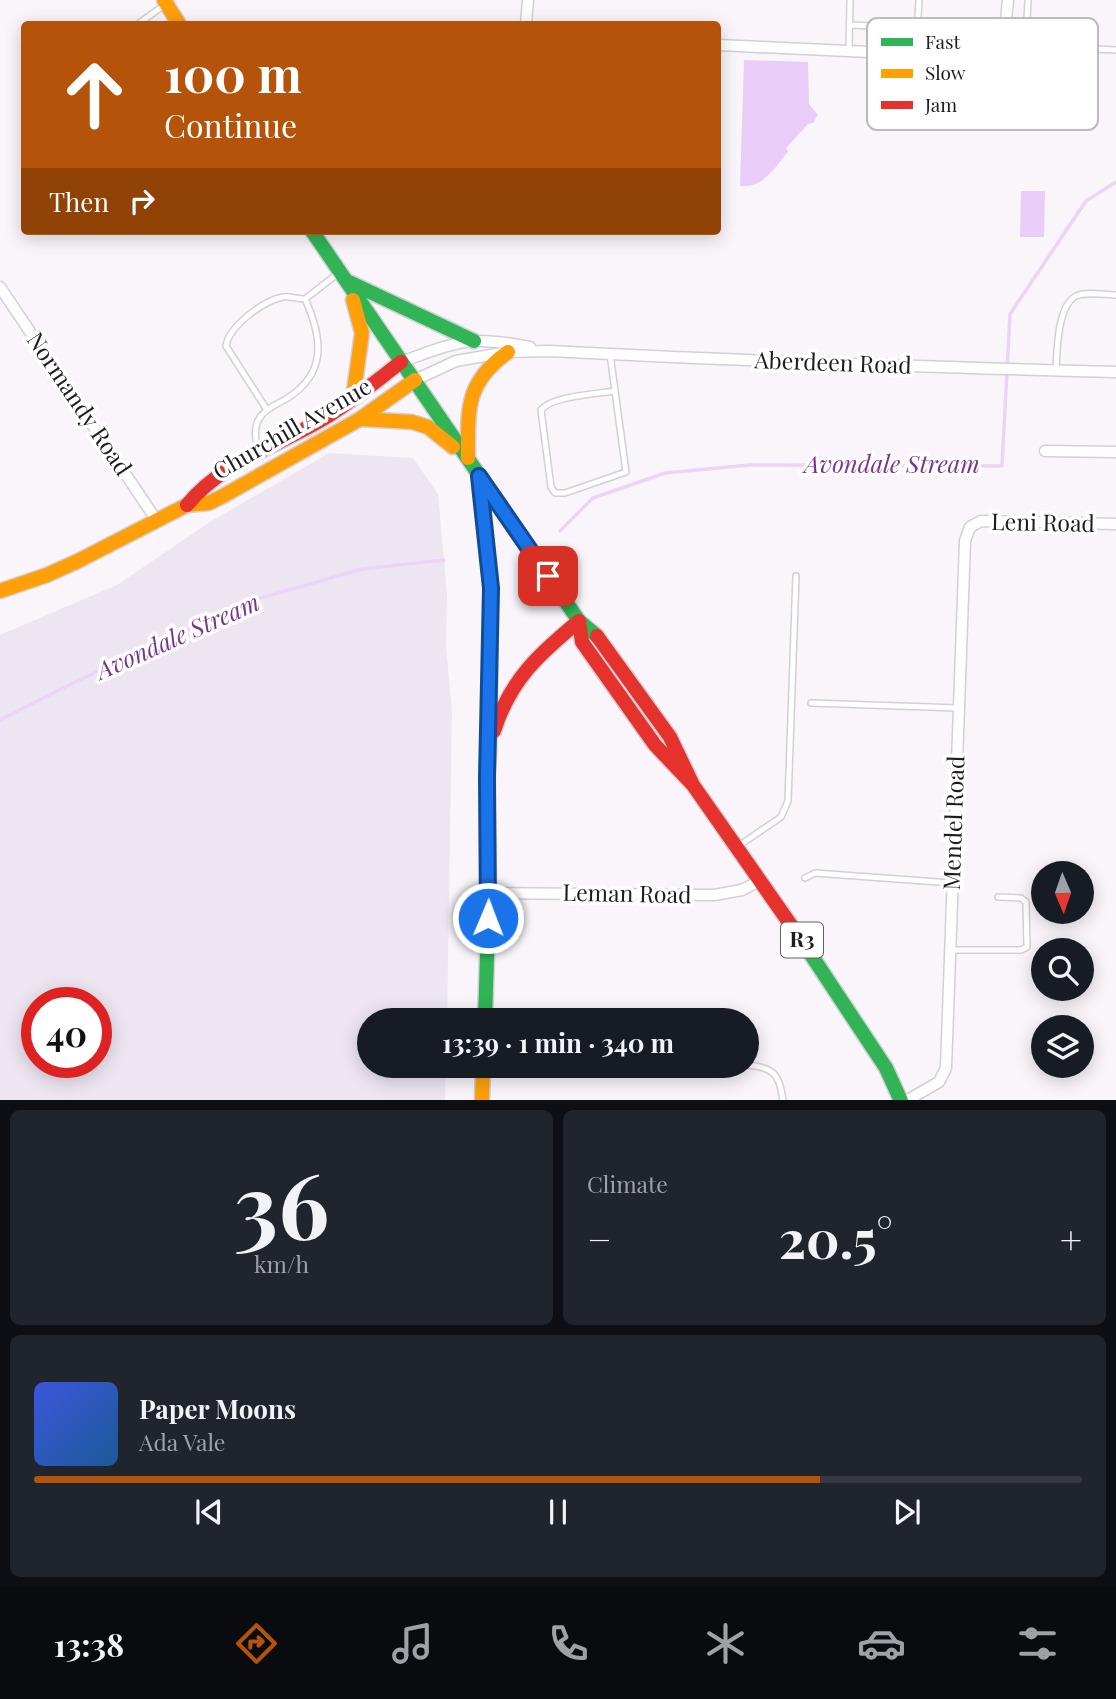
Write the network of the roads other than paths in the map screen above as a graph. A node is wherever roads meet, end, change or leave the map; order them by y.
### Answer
1 (528, 0) edge
2 (850, 0) edge
3 (919, 0) edge
4 (1007, 0) edge
5 (1028, 0) edge
6 (167, 1) edge
7 (918, 18) edge
8 (1006, 18) edge
9 (1027, 18) edge
10 (142, 21) edge
11 (177, 21) edge
12 (526, 21) edge
13 (850, 25) junction
14 (867, 26) edge
15 (721, 45) edge
16 (1098, 49) edge
17 (1116, 50) edge
18 (849, 51) junction
19 (867, 52) edge
20 (315, 235) edge
21 (345, 277) junction
22 (0, 287) edge
23 (1116, 295) edge
24 (305, 299) junction
25 (474, 341) junction
26 (550, 351) junction
27 (508, 352) junction
28 (610, 354) junction
29 (401, 362) junction
30 (1053, 370) junction
31 (1116, 372) edge
32 (415, 380) junction
33 (615, 391) junction
34 (353, 398) junction
35 (267, 410) junction
36 (360, 419) junction
37 (1045, 451) dead end
38 (1116, 452) edge
39 (258, 453) junction
40 (468, 458) junction
41 (479, 476) junction
42 (187, 505) junction
43 (157, 520) junction
44 (1116, 524) edge
45 (970, 527) joint
46 (796, 576) dead end
47 (0, 591) edge
48 (579, 621) junction
49 (811, 703) dead end
50 (958, 708) junction
51 (489, 753) junction
52 (737, 846) junction
53 (805, 878) dead end
54 (761, 880) junction
55 (952, 883) junction
56 (489, 893) junction
57 (998, 897) dead end
58 (949, 950) junction
59 (485, 1008) edge
60 (759, 1066) edge
61 (483, 1078) edge
62 (482, 1100) edge
63 (783, 1100) edge
64 (903, 1100) edge
65 (906, 1100) edge

1 - 12 street
2 - 13 lane
3 - 7 lane
4 - 8 street
5 - 9 lane
6 - 10 lane
6 - 11 main road
13 - 14 lane
13 - 18 lane
15 - 18 street
16 - 17 lane
18 - 19 street
20 - 21 main road, R3
21 - 24 lane
21 - 25 main road
21 - 29 main road, R3
21 - 34 main road
22 - 43 street, Normandy Road
23 - 30 lane
24 - 35 lane
24 - 35 lane
25 - 26 street, Aberdeen Road
25 - 29 street, Aberdeen Road
26 - 27 street, Aberdeen Road
26 - 28 street, Aberdeen Road
27 - 32 street, Aberdeen Road
27 - 40 main road
28 - 30 street, Aberdeen Road
28 - 33 lane
29 - 32 main road, R3
29 - 34 main road, Churchill Avenue
30 - 31 street, Aberdeen Road
32 - 36 main road, Churchill Avenue
32 - 40 main road, R3
33 - 33 lane
34 - 39 main road, Churchill Avenue
35 - 39 lane
36 - 40 main road
36 - 42 main road, Churchill Avenue
37 - 38 street
39 - 42 main road, Churchill Avenue
40 - 41 main road, R3
41 - 48 main road, R3
41 - 51 main road
42 - 43 main road, Churchill Avenue
43 - 47 main road, Churchill Avenue
44 - 45 street, Leni Road
45 - 50 street, Mendel Road
46 - 52 lane
48 - 51 main road
48 - 52 main road, R3
49 - 50 lane
50 - 55 street, Mendel Road
51 - 56 main road
52 - 54 main road, R3
53 - 55 lane
54 - 56 street, Leman Road
54 - 64 main road, R3
55 - 58 street, Mendel Road
56 - 59 main road
57 - 58 lane
58 - 65 street, Mendel Road
60 - 63 lane
61 - 62 main road

